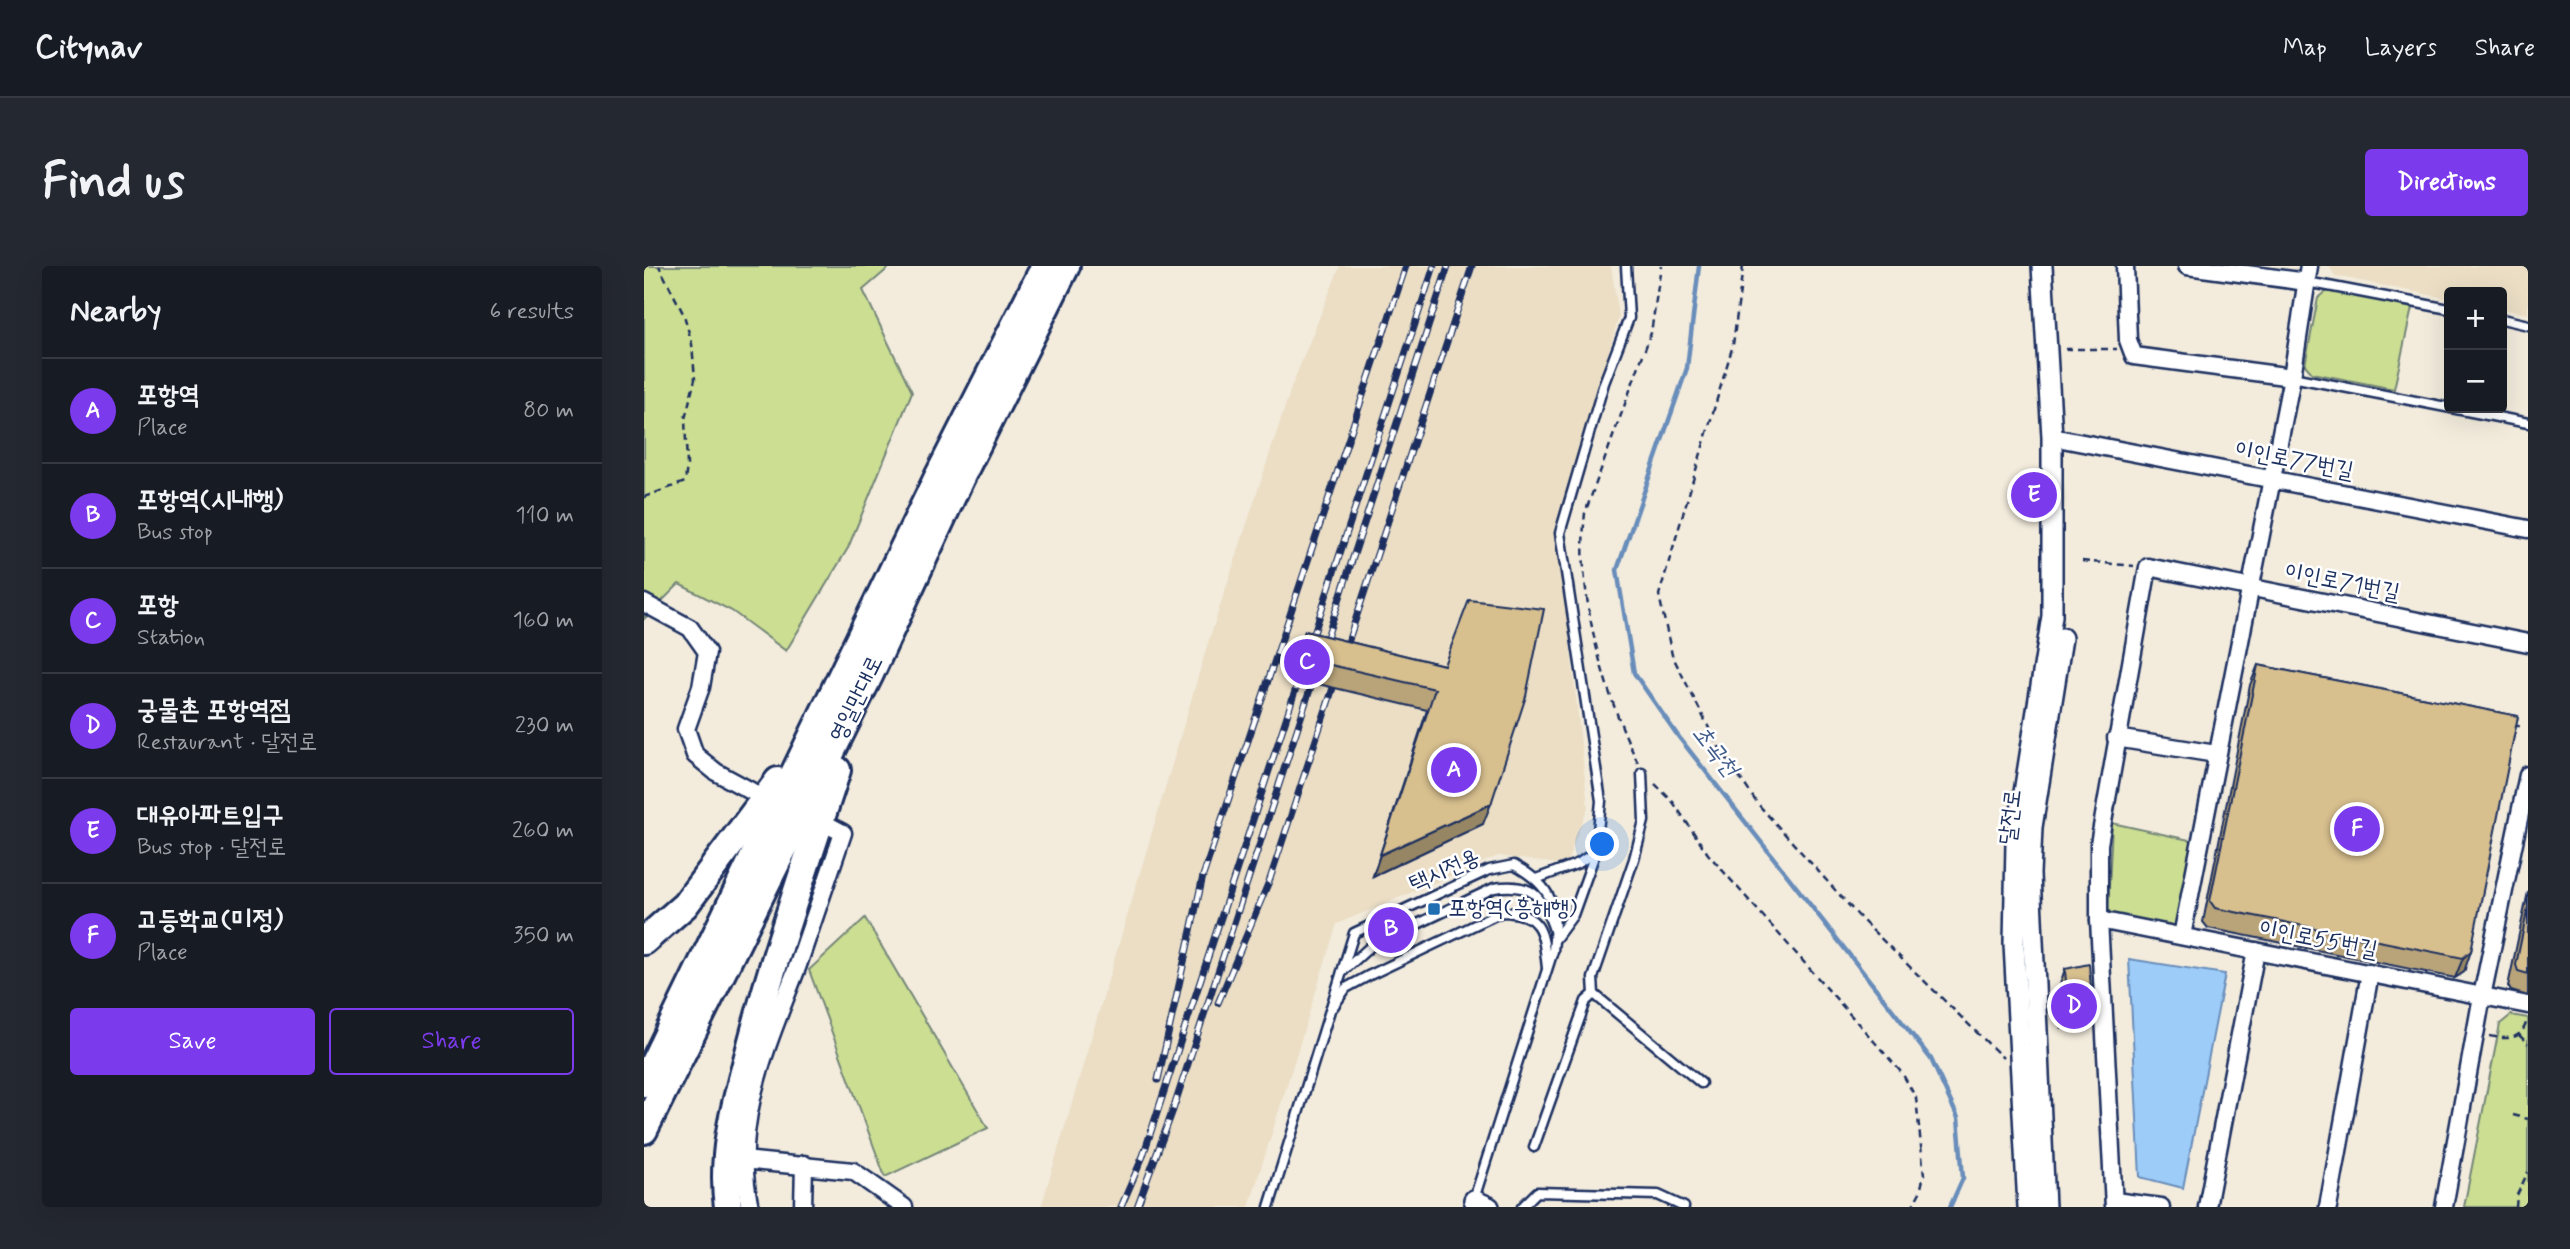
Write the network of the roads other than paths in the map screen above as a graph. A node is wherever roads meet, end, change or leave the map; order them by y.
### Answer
1 (1045, 266) edge
2 (1066, 266) edge
3 (1626, 266) edge
4 (2042, 266) edge
5 (2125, 266) edge
6 (2187, 266) edge
7 (2308, 274) edge
8 (2444, 308) edge
9 (2507, 320) edge
10 (2528, 324) edge
11 (2292, 377) junction
12 (2528, 423) edge
13 (2052, 437) junction
14 (2272, 480) junction
15 (2528, 529) edge
16 (2251, 588) junction
17 (644, 603) edge
18 (2528, 643) edge
19 (869, 676) junction
20 (817, 730) junction
21 (2116, 738) junction
22 (2216, 754) junction
23 (1642, 772) road end
24 (2528, 775) edge
25 (751, 791) dead end
26 (826, 824) dead end
27 (1596, 851) junction
28 (1536, 879) junction
29 (2099, 920) junction
30 (2182, 936) junction
31 (1555, 937) junction
32 (644, 941) edge
33 (2256, 951) junction
34 (1547, 971) junction
35 (2370, 973) junction
36 (1340, 975) junction
37 (1594, 994) junction
38 (2482, 996) junction
39 (1330, 1012) junction
40 (2527, 1012) edge
41 (644, 1083) edge
42 (1701, 1083) dead end
43 (644, 1130) edge
44 (1534, 1147) dead end
45 (743, 1160) junction
46 (804, 1164) junction
47 (2114, 1204) edge
48 (1478, 1205) edge
49 (728, 1207) edge
50 (750, 1207) edge
51 (803, 1207) edge
52 (904, 1207) edge
53 (1269, 1207) edge
54 (1522, 1207) edge
55 (1684, 1207) edge
56 (2028, 1207) edge
57 (2045, 1207) edge
58 (2161, 1207) edge
59 (2207, 1207) edge
60 (2328, 1207) edge
61 (2444, 1207) edge

1 - 20 highway, 영일만대로
2 - 19 highway, 영일만대로
3 - 27 lane
4 - 13 street, 달전로
5 - 11 street
6 - 7 street
7 - 8 lane
7 - 11 street
9 - 10 lane
11 - 12 lane
11 - 14 street
13 - 14 street, 이인로77번길
13 - 56 street, 달전로
13 - 57 street, 달전로
14 - 15 street, 이인로77번길
14 - 16 street
16 - 18 street, 이인로71번길
16 - 21 street, 이인로71번길
16 - 22 street
17 - 25 street
19 - 43 highway, 영일만대로
19 - 49 highway
20 - 32 highway
20 - 41 highway, 영일만대로
21 - 22 street
21 - 29 street
22 - 30 street
23 - 37 lane
24 - 38 street
26 - 45 street
27 - 28 lane
27 - 31 lane
28 - 31 lane
28 - 36 lane, 택시전용
29 - 30 street, 이인로55번길
29 - 47 street
30 - 33 street, 이인로55번길
31 - 34 lane
31 - 36 lane
33 - 35 street, 이인로55번길
33 - 59 street
34 - 39 lane
34 - 48 lane
35 - 38 street, 이인로55번길
35 - 60 street
36 - 39 lane, 택시전용
37 - 42 lane
37 - 44 lane
38 - 40 street, 이인로55번길
38 - 61 street
39 - 53 lane, 택시전용
45 - 46 street
45 - 50 street
46 - 51 street
46 - 52 street
47 - 58 street
54 - 55 lane

